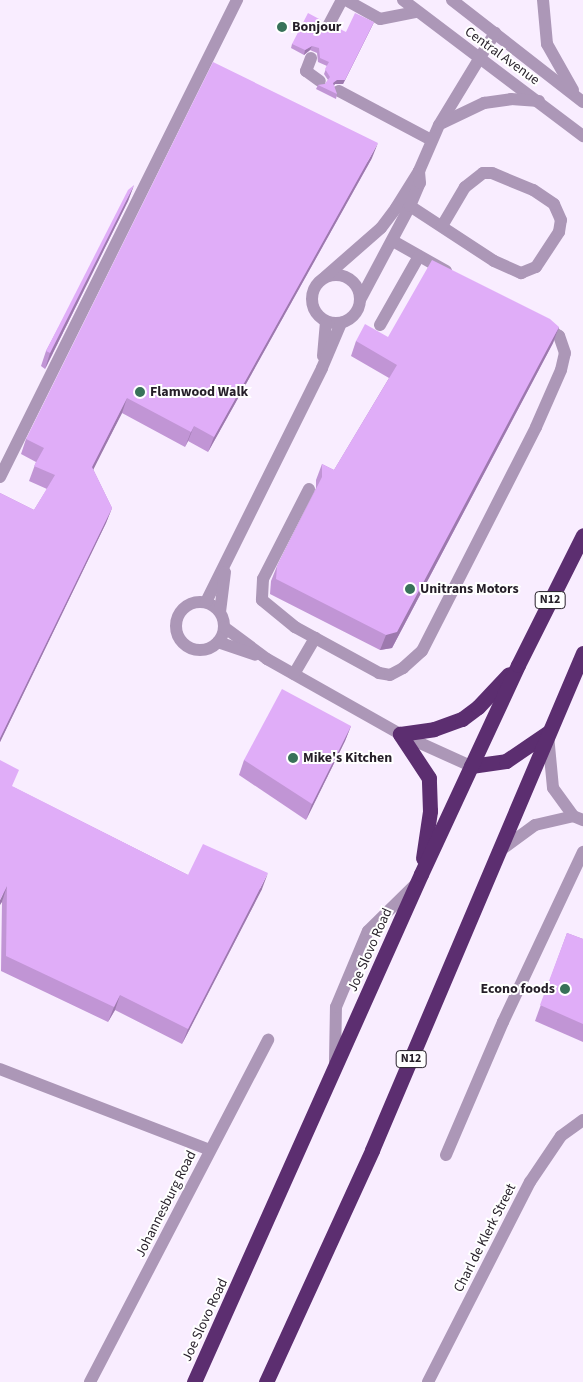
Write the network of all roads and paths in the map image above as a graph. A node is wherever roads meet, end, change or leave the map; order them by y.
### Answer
1 (238, 0) edge
2 (342, 0) edge
3 (346, 0) edge
4 (403, 0) edge
5 (452, 0) edge
6 (543, 0) edge
7 (416, 12) junction
8 (327, 28) dead end
9 (495, 33) junction
10 (311, 58) dead end
11 (478, 58) junction
12 (320, 81) dead end
13 (339, 91) dead end
14 (581, 100) edge
15 (539, 101) junction
16 (439, 125) junction
17 (583, 136) edge
18 (431, 140) junction
19 (419, 171) junction
20 (410, 206) junction
21 (442, 226) junction
22 (394, 241) junction
23 (419, 256) junction
24 (325, 277) junction
25 (462, 280) edge
26 (360, 300) junction
27 (530, 318) edge
28 (326, 321) junction
29 (341, 323) junction
30 (380, 325) dead end
31 (322, 368) junction
32 (0, 477) edge
33 (310, 489) dead end
34 (583, 535) edge
35 (226, 565) junction
36 (206, 602) junction
37 (220, 612) junction
38 (224, 627) junction
39 (315, 638) junction
40 (218, 642) junction
41 (583, 654) edge
42 (267, 659) junction
43 (518, 665) junction
44 (294, 674) junction
45 (547, 733) junction
46 (400, 734) junction
47 (471, 766) junction
48 (578, 818) edge
49 (583, 852) edge
50 (498, 853) junction
51 (419, 878) junction
52 (268, 1040) dead end
53 (0, 1069) edge
54 (335, 1069) junction
55 (583, 1120) edge
56 (210, 1150) junction
57 (446, 1154) dead end
58 (90, 1382) edge
59 (194, 1382) edge
60 (266, 1382) edge
61 (428, 1382) edge

1 - 32 street
2 - 8 street
3 - 7 street
4 - 7 street, Central Avenue
5 - 9 street, Central Avenue
6 - 14 street
7 - 11 street, Central Avenue
9 - 11 street
9 - 14 street, Central Avenue
10 - 12 street
11 - 15 street, Central Avenue
11 - 16 street
13 - 18 street
15 - 16 street
15 - 17 street, Central Avenue
16 - 18 street
18 - 19 street
19 - 20 street
19 - 24 street
20 - 21 street
20 - 22 street
21 - 21 street
22 - 23 street
22 - 26 street
23 - 25 street
23 - 30 street
24 - 26 street
24 - 28 street
26 - 29 street
27 - 39 street
28 - 29 street
28 - 31 street
29 - 31 street
31 - 35 street
33 - 39 street
34 - 43 highway, Joe Slovo Road / N12
35 - 36 street
35 - 37 street
36 - 37 street
36 - 40 street
37 - 38 street
38 - 40 street
38 - 42 street
39 - 44 street
40 - 42 street
41 - 45 highway, N12
42 - 44 street
43 - 46 highway
43 - 47 highway, Joe Slovo Road / N12
44 - 46 street
45 - 47 highway
45 - 48 street
45 - 50 highway, N12
46 - 47 street
46 - 51 highway
47 - 51 highway, Joe Slovo Road / N12
48 - 50 street
49 - 57 street
50 - 60 highway, N12
51 - 54 highway, Joe Slovo Road / N12
51 - 54 street
52 - 56 street, Johannesburg Road
53 - 56 street
54 - 59 highway, Joe Slovo Road / N12
55 - 61 street, Charl de Klerk Street
56 - 58 street, Johannesburg Road

